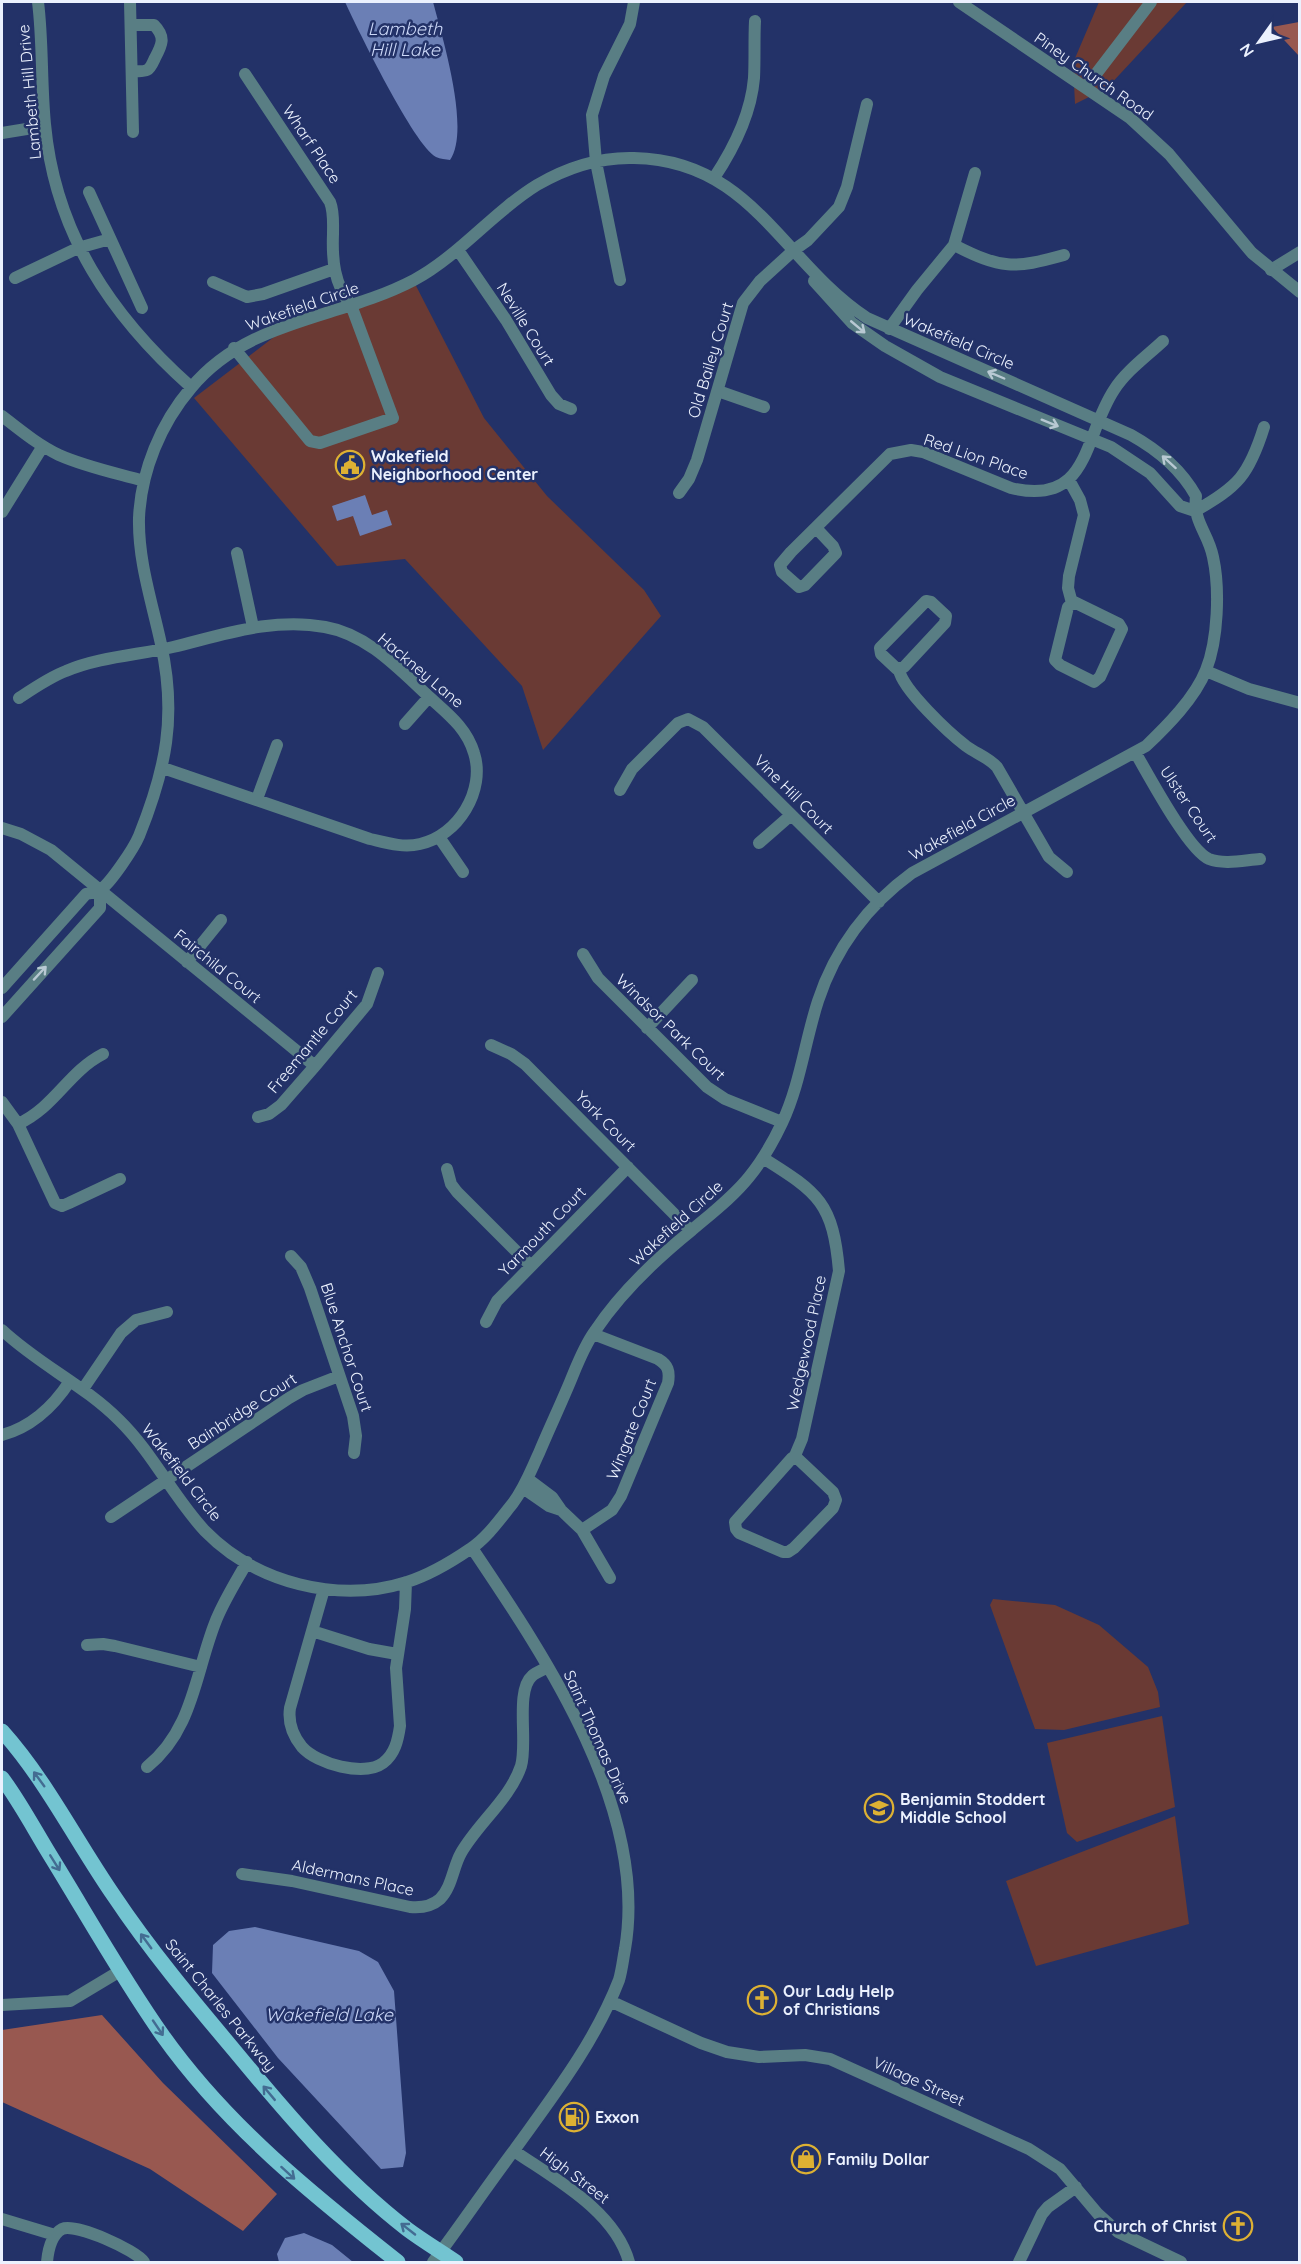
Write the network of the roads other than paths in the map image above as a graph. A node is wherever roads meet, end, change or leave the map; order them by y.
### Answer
1 (38, 2) edge
2 (130, 2) edge
3 (634, 2) edge
4 (959, 2) edge
5 (1151, 2) edge
6 (755, 21) dead end
7 (131, 25) junction
8 (132, 71) junction
9 (245, 74) dead end
10 (1086, 87) junction
11 (867, 104) dead end
12 (45, 126) junction
13 (133, 132) dead end
14 (2, 133) edge
15 (596, 162) junction
16 (975, 173) dead end
17 (714, 178) junction
18 (89, 192) dead end
19 (110, 239) junction
20 (954, 245) junction
21 (78, 248) junction
22 (458, 250) junction
23 (794, 250) junction
24 (1299, 252) edge
25 (1064, 255) dead end
26 (334, 269) junction
27 (1271, 270) junction
28 (15, 278) dead end
29 (620, 280) dead end
30 (213, 282) dead end
31 (1299, 292) edge
32 (351, 305) junction
33 (142, 308) dead end
34 (890, 329) junction
35 (1163, 341) dead end
36 (234, 348) junction
37 (191, 387) junction
38 (718, 391) junction
39 (764, 407) dead end
40 (571, 409) dead end
41 (2, 416) edge
42 (1100, 420) junction
43 (1264, 427) dead end
44 (1093, 439) junction
45 (43, 446) junction
46 (1069, 480) junction
47 (144, 481) junction
48 (679, 493) dead end
49 (1195, 511) junction
50 (2, 512) edge
51 (816, 528) junction
52 (237, 553) dead end
53 (1072, 603) junction
54 (253, 627) junction
55 (163, 649) junction
56 (899, 670) junction
57 (1206, 671) junction
58 (429, 697) junction
59 (19, 698) dead end
60 (1299, 703) edge
61 (405, 724) dead end
62 (277, 745) dead end
63 (1136, 752) junction
64 (163, 768) junction
65 (620, 790) dead end
66 (258, 799) junction
67 (1023, 812) junction
68 (791, 815) junction
69 (2, 828) edge
70 (439, 837) junction
71 (759, 843) dead end
72 (1260, 859) dead end
73 (463, 872) dead end
74 (1067, 872) dead end
75 (100, 890) junction
76 (879, 902) junction
77 (221, 920) dead end
78 (583, 954) dead end
79 (187, 962) junction
80 (378, 973) dead end
81 (692, 980) dead end
82 (2, 991) edge
83 (12, 1004) junction
84 (2, 1017) edge
85 (646, 1028) junction
86 (491, 1045) dead end
87 (103, 1054) dead end
88 (315, 1066) junction
89 (2, 1102) edge
90 (258, 1117) dead end
91 (782, 1122) junction
92 (18, 1124) junction
93 (763, 1158) junction
94 (628, 1167) junction
95 (447, 1169) dead end
96 (120, 1179) dead end
97 (691, 1231) junction
98 (291, 1256) dead end
99 (530, 1265) junction
100 (167, 1312) dead end
101 (486, 1322) dead end
102 (2, 1330) edge
103 (593, 1334) junction
104 (339, 1376) junction
105 (70, 1381) junction
106 (83, 1389) junction
107 (2, 1435) edge
108 (354, 1453) dead end
109 (794, 1458) junction
110 (166, 1480) junction
111 (525, 1483) junction
112 (111, 1517) dead end
113 (582, 1530) junction
114 (472, 1548) junction
115 (247, 1562) junction
116 (610, 1578) dead end
117 (406, 1582) junction
118 (324, 1589) junction
119 (312, 1631) junction
120 (87, 1645) dead end
121 (397, 1654) junction
122 (201, 1667) junction
123 (548, 1667) junction
124 (2, 1731) edge
125 (147, 1767) dead end
126 (2, 1778) edge
127 (242, 1874) dead end
128 (120, 1971) junction
129 (610, 2001) junction
130 (2, 2005) edge
131 (514, 2151) junction
132 (1076, 2187) junction
133 (2, 2219) edge
134 (55, 2235) junction
135 (437, 2258) edge
136 (46, 2262) edge
137 (144, 2262) edge
138 (398, 2262) edge
139 (456, 2262) edge
140 (629, 2262) edge
141 (1019, 2262) edge
142 (1181, 2262) edge

1 - 12 street, Lambeth Hill Drive
2 - 7 street
3 - 15 street
4 - 10 street, Piney Church Road
5 - 10 street
6 - 17 street
7 - 8 street
7 - 8 street
8 - 13 street
9 - 26 street, Wharf Place
10 - 27 street, Piney Church Road
11 - 23 street, Old Bailey Court
12 - 14 street
12 - 21 street, Lambeth Hill Drive
15 - 17 street, Wakefield Circle
15 - 22 street, Wakefield Circle
15 - 29 street
16 - 20 street
17 - 23 street, Wakefield Circle
18 - 19 street
19 - 21 street
19 - 33 street
20 - 25 street
20 - 34 street
21 - 28 street
21 - 37 street, Lambeth Hill Drive
22 - 32 street, Wakefield Circle
22 - 40 street, Neville Court
23 - 34 street, Wakefield Circle
23 - 38 street, Old Bailey Court
23 -> 44 street, Wakefield Circle
24 - 27 street
26 - 30 street
26 - 32 street, Wharf Place
27 - 31 street, Piney Church Road
32 - 36 street, Wakefield Circle
32 - 36 street, Wharf Place
42 -> 34 street, Wakefield Circle
35 - 42 street
36 - 37 street, Wakefield Circle
37 - 47 street, Wakefield Circle
38 - 39 street
38 - 48 street, Old Bailey Court
41 - 45 street
42 - 44 street
49 -> 42 street, Wakefield Circle
43 - 49 street
44 - 46 street
44 - 49 street, Wakefield Circle
45 - 47 street
45 - 50 street
46 - 51 street, Red Lion Place
46 - 53 street
47 - 55 street, Wakefield Circle
49 - 57 street, Wakefield Circle
51 - 51 street, Red Lion Place
52 - 54 street
53 - 53 street
54 - 55 street, Hackney Lane
54 - 58 street, Hackney Lane
55 - 59 street, Hackney Lane
55 - 64 street, Wakefield Circle
56 - 56 street
56 - 67 street
57 - 60 street
57 - 63 street, Wakefield Circle
58 - 61 street
58 - 70 street, Hackney Lane
62 - 66 street
63 - 67 street, Wakefield Circle
63 - 72 street, Ulster Court
64 - 66 street, Hackney Lane
64 - 75 street, Wakefield Circle
65 - 68 street, Vine Hill Court
66 - 70 street, Hackney Lane
67 - 74 street
67 - 76 street, Wakefield Circle
68 - 71 street
68 - 76 street, Vine Hill Court
69 - 75 street, Fairchild Court
70 - 73 street
75 - 79 street, Fairchild Court
75 - 82 street, Wakefield Circle
83 -> 75 street, Wakefield Circle
76 - 91 street, Wakefield Circle
77 - 79 street
78 - 85 street, Windsor Park Court
79 - 88 street, Fairchild Court
80 - 88 street, Freemantle Court
81 - 85 street
82 - 83 street
83 - 84 street, Wakefield Circle
85 - 91 street, Windsor Park Court
86 - 94 street, York Court
87 - 92 street
88 - 90 street, Freemantle Court
89 - 92 street
91 - 93 street, Wakefield Circle
92 - 96 street
93 - 97 street, Wakefield Circle
93 - 109 street, Wedgewood Place
94 - 97 street, York Court
94 - 99 street, Yarmouth Court
95 - 99 street
97 - 103 street, Wakefield Circle
98 - 104 street, Blue Anchor Court
99 - 101 street, Yarmouth Court
100 - 106 street
102 - 105 street, Wakefield Circle
103 - 111 street, Wakefield Circle
103 - 113 street, Wingate Court
104 - 108 street, Blue Anchor Court
104 - 110 street, Bainbridge Court
105 - 106 street, Wakefield Circle
105 - 107 street
106 - 110 street, Wakefield Circle
109 - 109 street, Wedgewood Place
110 - 112 street, Bainbridge Court
110 - 115 street, Wakefield Circle
111 - 113 street
111 - 114 street, Wakefield Circle
113 - 116 street
114 - 117 street, Wakefield Circle
114 - 123 street, Saint Thomas Drive
115 - 118 street, Wakefield Circle
115 - 122 street
117 - 118 street, Wakefield Circle
117 - 121 street
118 - 119 street
119 - 121 street
119 - 121 street
120 - 122 street
122 - 125 street
123 - 127 street, Aldermans Place
123 - 129 street, Saint Thomas Drive
135 -> 124 main road, Saint Charles Parkway
126 -> 128 main road
128 - 130 street
128 -> 138 main road
129 - 131 street, Saint Thomas Drive
129 - 132 street, Village Street
131 - 135 street, Saint Thomas Drive
131 - 140 street, High Street
132 - 141 street
132 - 142 street, Village Street
133 - 134 street
134 - 136 street
134 - 137 street
135 - 139 main road, Saint Charles Parkway

